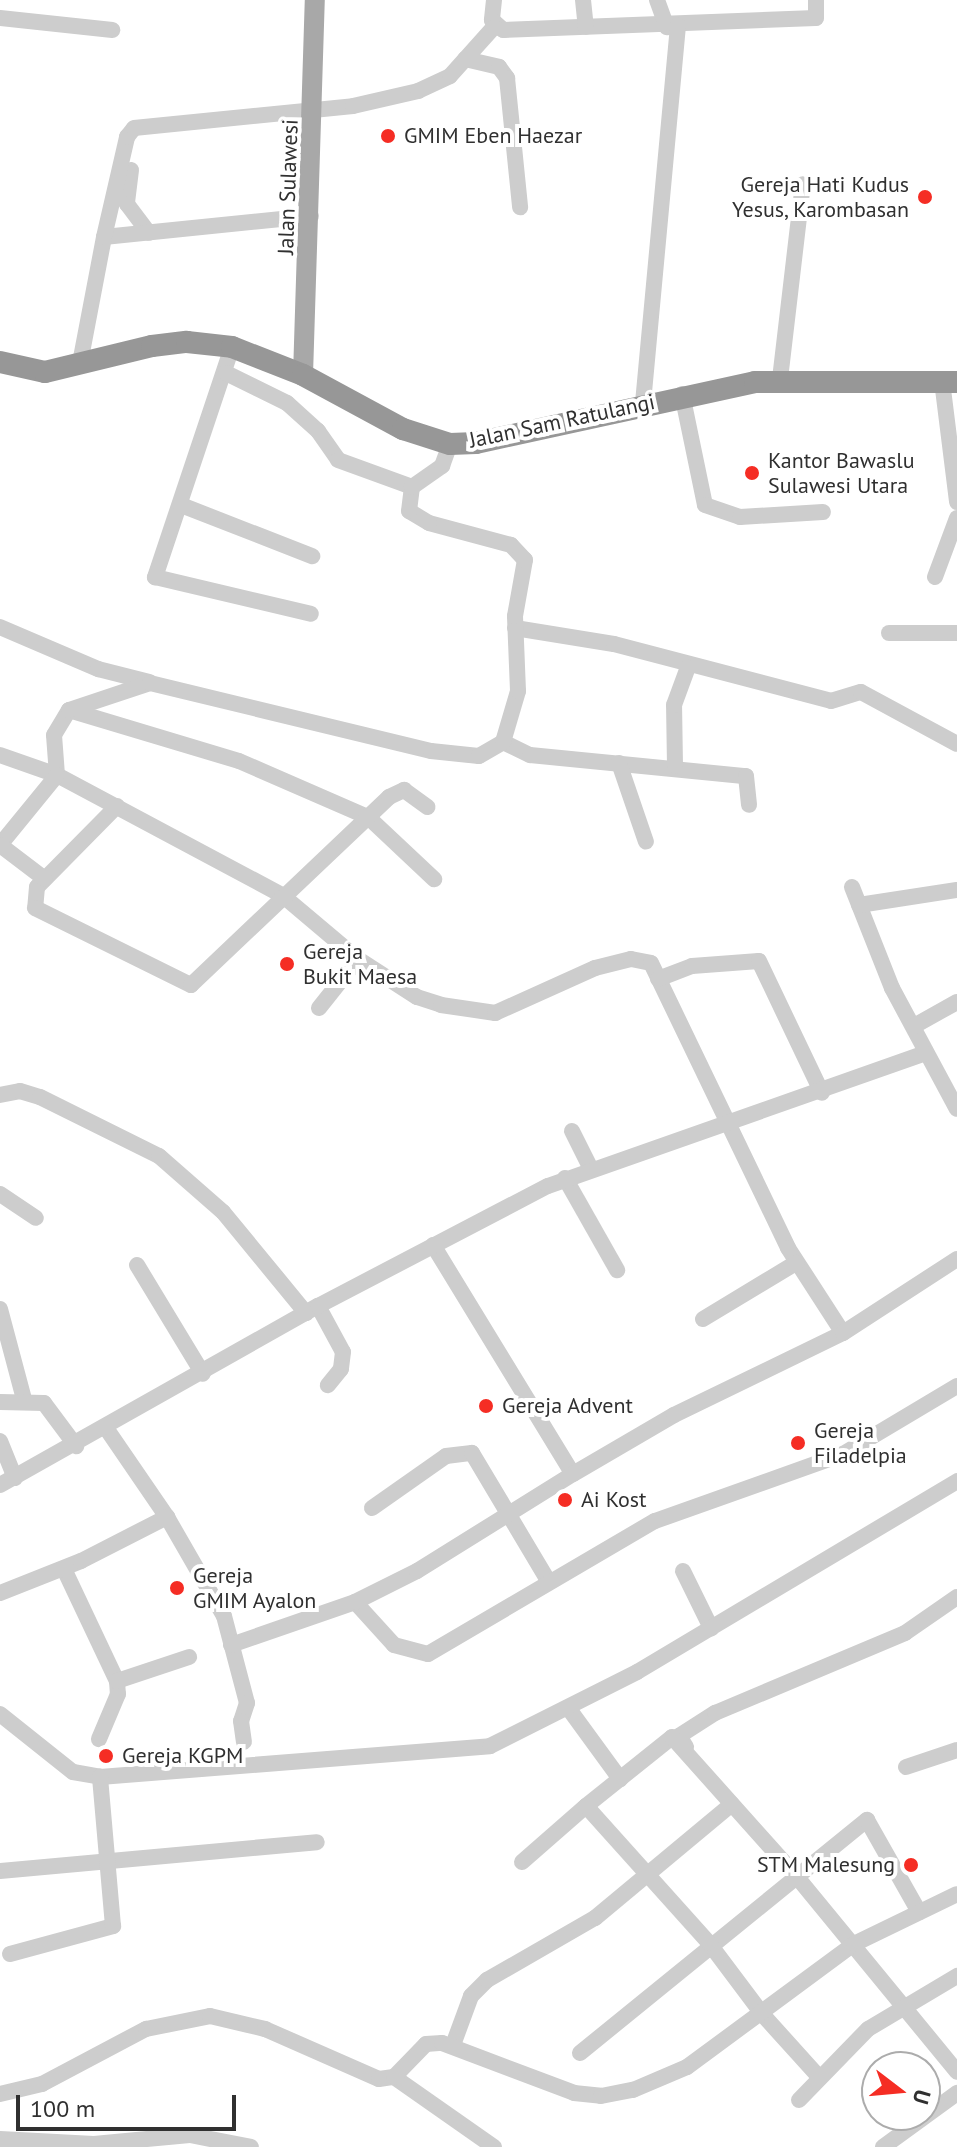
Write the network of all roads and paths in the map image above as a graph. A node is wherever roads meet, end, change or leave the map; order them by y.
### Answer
1 (315, 0) edge
2 (494, 0) edge
3 (583, 0) edge
4 (657, 0) edge
5 (816, 0) edge
6 (0, 18) edge
7 (673, 26) junction
8 (494, 27) junction
9 (586, 27) junction
10 (112, 30) dead end
11 (465, 59) junction
12 (314, 109) junction
13 (127, 137) junction
14 (803, 184) dead end
15 (520, 207) dead end
16 (311, 216) junction
17 (149, 233) junction
18 (104, 237) junction
19 (232, 347) junction
20 (0, 362) edge
21 (80, 363) junction
22 (226, 373) junction
23 (303, 375) junction
24 (780, 379) junction
25 (950, 382) edge
26 (682, 394) junction
27 (643, 403) junction
28 (450, 444) junction
29 (412, 487) junction
30 (957, 502) edge
31 (181, 505) junction
32 (823, 512) dead end
33 (957, 518) edge
34 (312, 556) dead end
35 (935, 577) dead end
36 (311, 614) dead end
37 (0, 627) edge
38 (515, 628) junction
39 (889, 633) dead end
40 (957, 633) edge
41 (688, 667) junction
42 (150, 683) junction
43 (69, 710) junction
44 (503, 742) junction
45 (957, 744) edge
46 (0, 755) edge
47 (619, 763) junction
48 (675, 766) junction
49 (57, 775) junction
50 (749, 805) dead end
51 (117, 806) junction
52 (427, 807) dead end
53 (368, 817) junction
54 (646, 842) dead end
55 (0, 845) edge
56 (45, 879) junction
57 (434, 879) dead end
58 (852, 887) dead end
59 (957, 890) edge
60 (282, 895) junction
61 (859, 905) junction
62 (358, 959) junction
63 (658, 979) junction
64 (957, 1002) edge
65 (319, 1008) dead end
66 (914, 1026) junction
67 (925, 1053) junction
68 (822, 1093) junction
69 (0, 1095) edge
70 (956, 1104) edge
71 (725, 1123) junction
72 (572, 1131) dead end
73 (591, 1169) junction
74 (565, 1178) junction
75 (0, 1194) edge
76 (36, 1218) dead end
77 (433, 1245) junction
78 (957, 1259) edge
79 (796, 1263) junction
80 (137, 1265) dead end
81 (617, 1270) dead end
82 (0, 1309) edge
83 (312, 1309) junction
84 (703, 1319) dead end
85 (843, 1333) junction
86 (203, 1374) junction
87 (328, 1385) dead end
88 (957, 1386) edge
89 (24, 1399) junction
90 (0, 1402) edge
91 (106, 1428) junction
92 (0, 1441) edge
93 (76, 1446) junction
94 (573, 1474) junction
95 (957, 1481) edge
96 (8, 1482) edge
97 (372, 1508) dead end
98 (507, 1514) junction
99 (167, 1517) junction
100 (64, 1569) junction
101 (683, 1571) dead end
102 (549, 1582) junction
103 (0, 1593) edge
104 (957, 1597) edge
105 (355, 1602) junction
106 (711, 1628) junction
107 (231, 1645) junction
108 (189, 1657) dead end
109 (117, 1681) junction
110 (569, 1709) junction
111 (0, 1714) edge
112 (99, 1739) dead end
113 (244, 1742) dead end
114 (957, 1750) edge
115 (906, 1767) dead end
116 (705, 1774) junction
117 (100, 1777) junction
118 (620, 1779) junction
119 (732, 1804) junction
120 (586, 1806) junction
121 (317, 1842) dead end
122 (108, 1858) junction
123 (522, 1862) dead end
124 (0, 1871) edge
125 (646, 1875) junction
126 (797, 1877) junction
127 (957, 1894) edge
128 (919, 1912) junction
129 (709, 1943) junction
130 (854, 1944) junction
131 (10, 1954) dead end
132 (957, 1976) edge
133 (905, 2007) junction
134 (763, 2015) junction
135 (453, 2045) junction
136 (580, 2053) dead end
137 (957, 2072) edge
138 (394, 2077) junction
139 (819, 2077) junction
140 (957, 2093) edge
141 (0, 2094) edge
142 (799, 2100) dead end
143 (0, 2139) edge
144 (489, 2146) edge
145 (251, 2147) edge
146 (883, 2147) edge

1 - 12 main road, Jalan Sulawesi
2 - 8 street
3 - 9 street
4 - 7 street
5 - 7 street
6 - 10 street
7 - 9 street
7 - 27 street
8 - 9 street
8 - 11 street
11 - 12 street
11 - 15 street
12 - 13 street
12 - 16 main road, Jalan Sulawesi
13 - 17 street
13 - 18 street
14 - 24 street
16 - 17 street
16 - 23 main road, Jalan Sulawesi
17 - 18 street
18 - 21 street
19 - 21 highway, Jalan Sam Ratulangi
19 - 22 street
19 - 23 highway, Jalan Sam Ratulangi
20 - 21 highway, Jalan Sam Ratulangi
22 - 29 street
22 - 31 street
23 - 28 highway, Jalan Sam Ratulangi
24 - 25 highway, Jalan Sam Ratulangi
24 - 26 highway, Jalan Sam Ratulangi
25 - 30 street
26 - 27 highway, Jalan Sam Ratulangi
26 - 32 street
27 - 28 highway, Jalan Sam Ratulangi
28 - 29 street
29 - 38 street
31 - 34 street
31 - 36 street
33 - 35 street
37 - 42 street
38 - 41 street
38 - 44 street
39 - 40 street
41 - 45 street
41 - 48 street
42 - 43 street
42 - 44 street
43 - 49 street
43 - 53 street
44 - 47 street
46 - 49 street
47 - 48 street
47 - 54 street
48 - 50 street
49 - 51 street
49 - 55 street
51 - 56 street
51 - 60 street
52 - 53 street
53 - 57 street
53 - 60 street
55 - 56 street
56 - 60 street
58 - 61 street
59 - 61 street
60 - 62 street
61 - 66 street
62 - 63 street
62 - 65 street
63 - 68 street
63 - 71 street
64 - 66 street
66 - 67 street
67 - 68 street
67 - 70 street
68 - 71 street
69 - 83 street
71 - 73 street
71 - 79 street
72 - 73 street
73 - 74 street
74 - 77 street
74 - 81 street
75 - 76 street
77 - 83 street
77 - 94 street
78 - 85 street
79 - 84 street
79 - 85 street
80 - 86 street
82 - 89 street
83 - 86 street
83 - 87 street
85 - 94 street
86 - 91 street
88 - 102 street
89 - 90 street
89 - 93 street
91 - 93 street
91 - 99 street
92 - 96 street
93 - 96 street
94 - 98 street
95 - 106 street
97 - 98 street
98 - 102 street
98 - 105 street
99 - 100 street
99 - 107 street
100 - 103 street
100 - 109 street
101 - 106 street
102 - 105 street
104 - 116 street
105 - 107 street
106 - 110 street
107 - 113 street
108 - 109 street
109 - 112 street
110 - 117 street
110 - 118 street
111 - 117 street
114 - 115 street
116 - 118 street
116 - 119 street
117 - 122 street
118 - 120 street
119 - 125 street
119 - 126 street
120 - 123 street
120 - 125 street
121 - 122 street
122 - 124 street
122 - 131 street
125 - 129 street
125 - 135 street
126 - 128 street
126 - 129 street
126 - 130 street
127 - 128 street
128 - 130 street
129 - 134 street
129 - 136 street
130 - 133 street
130 - 134 street
132 - 133 street
133 - 137 street
133 - 139 street
134 - 135 street
134 - 139 street
135 - 138 street
138 - 141 street
138 - 144 street
139 - 142 street
140 - 146 street
143 - 145 street

